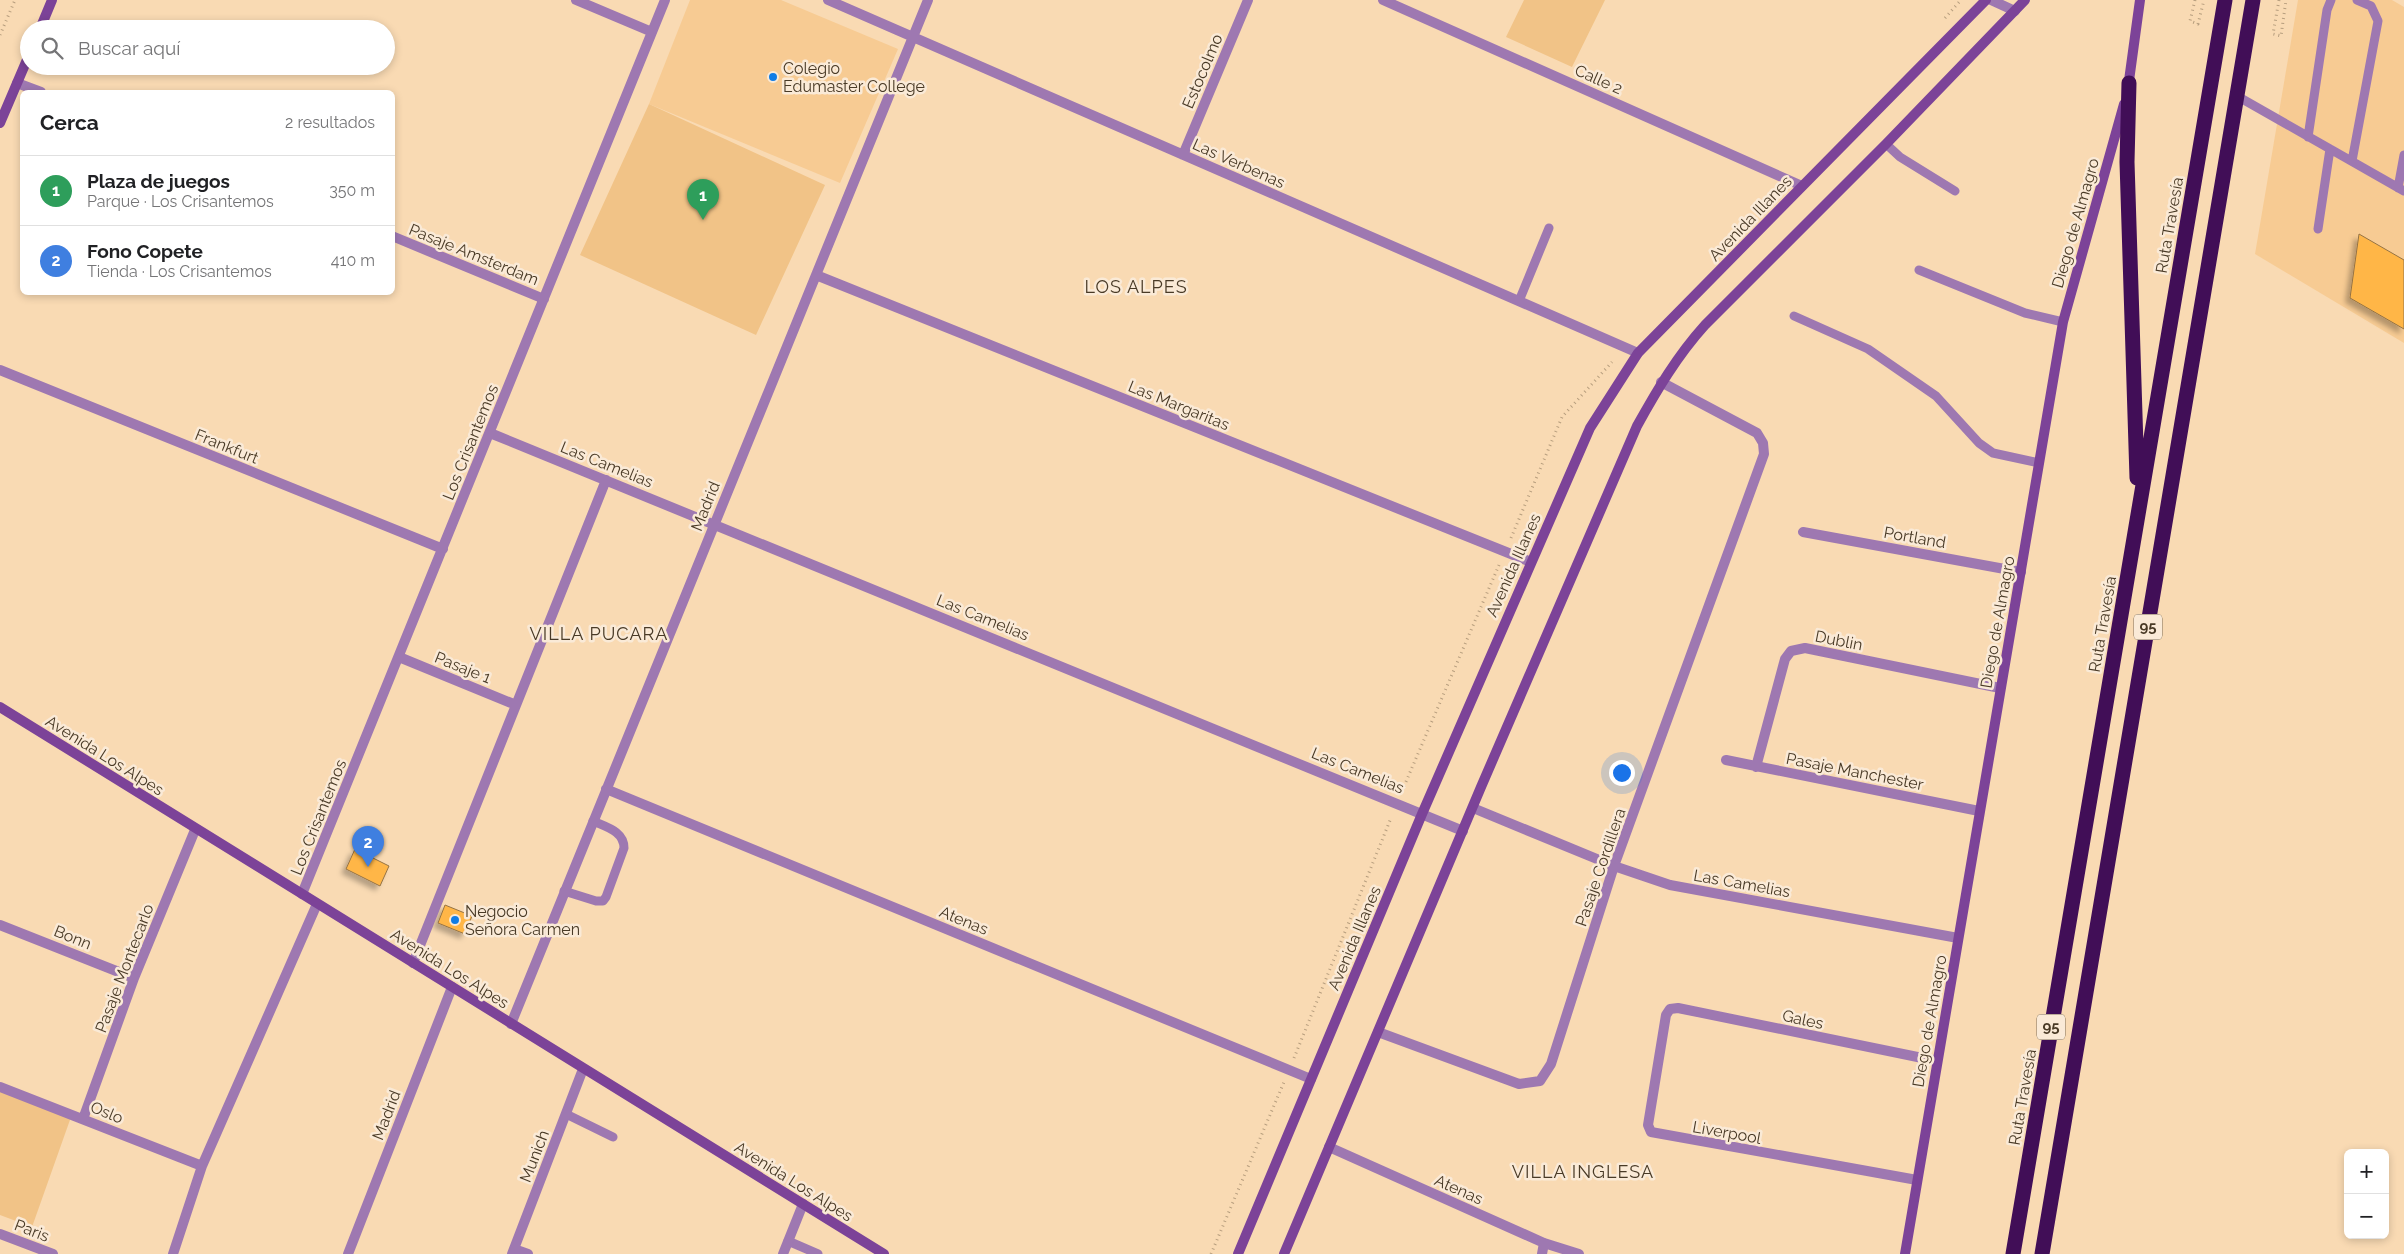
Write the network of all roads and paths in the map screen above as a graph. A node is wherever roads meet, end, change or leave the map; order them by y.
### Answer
1 (14, 0) edge
2 (52, 0) edge
3 (576, 0) edge
4 (665, 0) edge
5 (828, 0) edge
6 (928, 0) edge
7 (1248, 0) edge
8 (1383, 0) edge
9 (1986, 0) edge
10 (1991, 0) edge
11 (2025, 0) edge
12 (2140, 0) edge
13 (2195, 0) edge
14 (2204, 0) edge
15 (2225, 0) edge
16 (2253, 0) edge
17 (2279, 0) edge
18 (2286, 0) edge
19 (2331, 0) edge
20 (2357, 0) edge
21 (2015, 10) junction
22 (44, 20) edge
23 (652, 32) junction
24 (0, 35) edge
25 (913, 37) junction
26 (20, 75) edge
27 (17, 83) junction
28 (2129, 83) junction
29 (36, 90) edge
30 (2237, 96) junction
31 (0, 123) edge
32 (2308, 137) junction
33 (1886, 144) junction
34 (2330, 148) junction
35 (1183, 154) junction
36 (2404, 155) edge
37 (2352, 161) junction
38 (1802, 186) junction
39 (2401, 190) edge
40 (1955, 191) dead end
41 (1549, 228) dead end
42 (2318, 229) dead end
43 (395, 237) edge
44 (1918, 270) dead end
45 (816, 275) junction
46 (544, 298) junction
47 (1518, 301) junction
48 (1794, 316) dead end
49 (2063, 322) junction
50 (1638, 353) junction
51 (0, 370) edge
52 (1661, 382) junction
53 (490, 433) junction
54 (2039, 463) junction
55 (606, 480) junction
56 (714, 524) junction
57 (2136, 525) junction
58 (1803, 532) dead end
59 (442, 549) junction
60 (1530, 562) junction
61 (2022, 572) junction
62 (399, 657) junction
63 (2000, 688) junction
64 (516, 705) junction
65 (0, 707) edge
66 (1726, 760) dead end
67 (1756, 767) junction
68 (606, 790) junction
69 (1473, 808) junction
70 (1979, 810) junction
71 (1422, 814) junction
72 (593, 821) junction
73 (196, 830) junction
74 (1463, 831) junction
75 (1614, 866) junction
76 (564, 891) junction
77 (302, 894) junction
78 (318, 904) junction
79 (0, 925) edge
80 (1958, 938) junction
81 (413, 963) junction
82 (134, 978) junction
83 (452, 987) junction
84 (1666, 1014) joint
85 (510, 1024) junction
86 (1378, 1032) junction
87 (1937, 1061) junction
88 (583, 1069) junction
89 (1311, 1079) junction
90 (0, 1087) edge
91 (566, 1114) junction
92 (83, 1119) junction
93 (613, 1137) dead end
94 (1329, 1148) junction
95 (202, 1166) junction
96 (1917, 1180) junction
97 (802, 1204) junction
98 (0, 1234) edge
99 (788, 1241) junction
100 (1544, 1243) junction
101 (513, 1251) edge
102 (53, 1254) edge
103 (173, 1254) edge
104 (348, 1254) edge
105 (528, 1254) edge
106 (783, 1254) edge
107 (818, 1254) edge
108 (884, 1254) edge
109 (1238, 1254) edge
110 (1284, 1254) edge
111 (1542, 1254) edge
112 (1579, 1254) edge
113 (1905, 1254) edge
114 (2013, 1254) edge
115 (2042, 1254) edge

1 - 24 path
2 - 22 main road
3 - 23 street
4 - 23 street, Los Crisantemos
5 - 25 street, Las Verbenas
6 - 25 street, Madrid
7 - 35 street, Estocolmo
8 - 38 street, Calle 2
9 - 38 main road, Avenida Illanes
10 - 21 street
11 - 21 main road
12 - 28 main road, Diego de Almagro
13 - 14 path
15 - 57 highway, Ruta Travesía / 95
16 - 30 highway, 95
17 - 18 path
19 - 32 lane
20 - 37 lane
21 - 33 main road
23 - 46 street, Los Crisantemos
25 - 35 street, Las Verbenas
25 - 45 street, Madrid
26 - 27 main road
27 - 29 street
27 - 31 main road
28 - 49 main road, Diego de Almagro
28 - 57 highway
30 - 32 lane
30 - 115 highway, 95
32 - 34 lane
33 - 40 lane
33 - 52 main road
34 - 37 lane
34 - 42 lane
35 - 47 street, Las Verbenas
36 - 39 lane
37 - 39 lane
38 - 50 main road, Avenida Illanes
41 - 47 lane
43 - 46 street, Pasaje Amsterdam
44 - 49 lane
45 - 56 street, Madrid
45 - 60 street, Las Margaritas
46 - 53 street, Los Crisantemos
47 - 50 street, Las Verbenas
48 - 54 lane
49 - 54 main road, Diego de Almagro
50 - 60 main road, Avenida Illanes
51 - 59 street, Frankfurt
52 - 69 main road
52 - 75 street, Pasaje Cordillera
53 - 55 street, Las Camelias
53 - 59 street, Los Crisantemos
54 - 61 main road, Diego de Almagro
55 - 56 street, Las Camelias
55 - 64 street
56 - 68 street, Madrid
56 - 71 street, Las Camelias
57 - 114 highway, Ruta Travesía / 95
58 - 61 street, Portland
59 - 62 street, Los Crisantemos
60 - 71 main road, Avenida Illanes
61 - 63 main road, Diego de Almagro
62 - 64 street, Pasaje 1
62 - 77 street, Los Crisantemos
63 - 67 street, Dublin
63 - 70 main road, Diego de Almagro
64 - 81 street
65 - 73 main road, Avenida Los Alpes
66 - 67 street, Pasaje Manchester
67 - 70 street, Pasaje Manchester
68 - 72 street, Madrid
68 - 89 street, Atenas
69 - 74 main road
69 - 75 street, Las Camelias
70 - 80 main road, Diego de Almagro
71 - 74 street, Las Camelias
71 - 89 main road, Avenida Illanes
72 - 76 street, Madrid
72 - 76 lane
73 - 77 main road, Avenida Los Alpes
73 - 82 street, Pasaje Montecarlo
74 - 86 main road
75 - 80 street, Las Camelias
75 - 86 street, Pasaje Cordillera
76 - 85 street, Madrid
77 - 78 main road, Avenida Los Alpes
78 - 81 main road, Avenida Los Alpes
78 - 95 street
79 - 82 street, Bonn
80 - 87 main road, Diego de Almagro
81 - 83 main road, Avenida Los Alpes
82 - 92 street, Pasaje Montecarlo
83 - 85 main road, Avenida Los Alpes
83 - 104 street, Madrid
84 - 87 street, Gales
84 - 96 street, Liverpool
85 - 88 main road, Avenida Los Alpes
86 - 94 main road
87 - 96 main road, Diego de Almagro
88 - 91 street, Munich
88 - 97 main road, Avenida Los Alpes
89 - 109 main road, Avenida Illanes
90 - 92 street, Oslo
91 - 93 lane
91 - 101 street, Munich
92 - 95 street, Oslo
94 - 100 street, Atenas
94 - 110 main road
95 - 103 street
96 - 113 main road, Diego de Almagro
97 - 99 street
97 - 108 main road, Avenida Los Alpes
98 - 102 street, Paris
99 - 106 street
99 - 107 lane
100 - 111 street
100 - 112 street, Atenas
101 - 105 street

